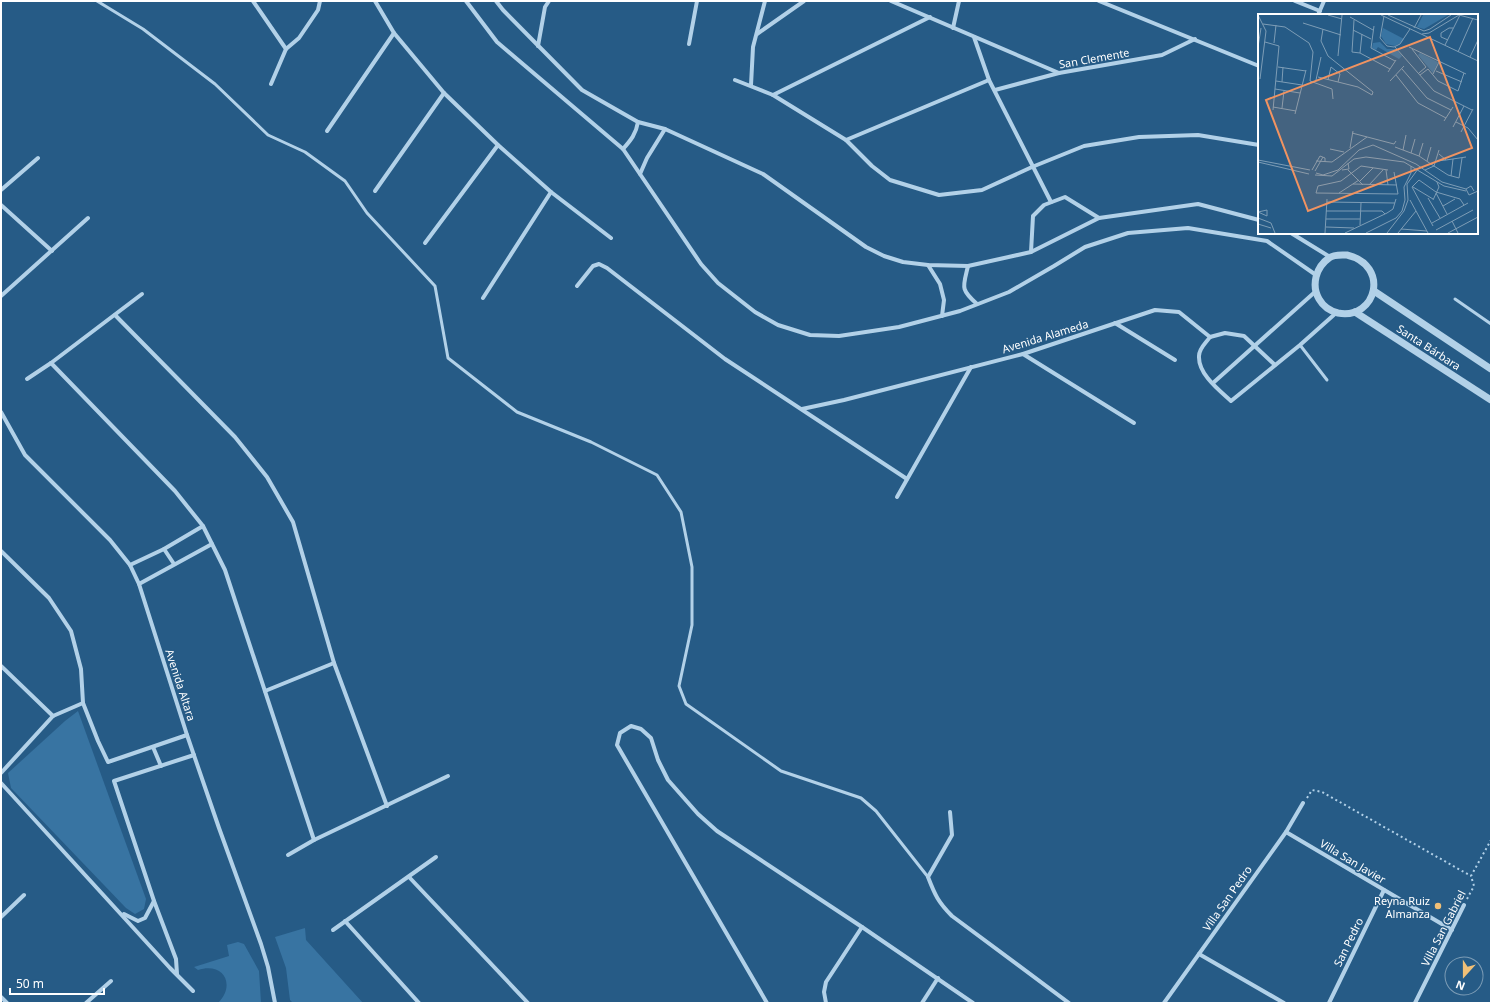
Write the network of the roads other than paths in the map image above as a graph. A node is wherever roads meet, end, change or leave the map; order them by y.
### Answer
1 (97, 1) edge
2 (253, 1) edge
3 (320, 1) edge
4 (375, 1) edge
5 (466, 1) edge
6 (496, 1) edge
7 (549, 1) edge
8 (697, 1) edge
9 (765, 1) edge
10 (804, 1) edge
11 (891, 1) edge
12 (960, 1) edge
13 (1099, 1) edge
14 (1295, 1) edge
15 (1324, 1) edge
16 (1319, 13) edge
17 (930, 17) junction
18 (953, 28) junction
19 (394, 33) junction
20 (757, 34) junction
21 (974, 37) junction
22 (1195, 39) junction
23 (688, 44) dead end
24 (538, 46) junction
25 (286, 48) junction
26 (1258, 66) edge
27 (1059, 73) junction
28 (735, 80) dead end
29 (989, 80) junction
30 (271, 84) dead end
31 (751, 85) junction
32 (995, 90) junction
33 (444, 93) junction
34 (773, 95) junction
35 (638, 122) junction
36 (665, 129) junction
37 (326, 131) dead end
38 (846, 140) junction
39 (498, 145) junction
40 (1258, 145) edge
41 (623, 149) junction
42 (38, 158) dead end
43 (1032, 167) junction
44 (640, 174) junction
45 (1, 190) edge
46 (375, 191) dead end
47 (552, 192) junction
48 (1050, 202) junction
49 (1, 205) edge
50 (88, 218) dead end
51 (1100, 218) junction
52 (1258, 220) edge
53 (1293, 234) edge
54 (611, 238) dead end
55 (426, 243) dead end
56 (52, 251) junction
57 (1031, 252) junction
58 (1330, 257) junction
59 (928, 265) junction
60 (968, 266) junction
61 (1316, 275) junction
62 (577, 286) dead end
63 (1316, 291) junction
64 (1374, 291) junction
65 (142, 294) dead end
66 (1, 296) edge
67 (483, 298) dead end
68 (1455, 299) dead end
69 (977, 304) junction
70 (1336, 312) junction
71 (1355, 312) junction
72 (115, 315) junction
73 (942, 316) junction
74 (1116, 323) junction
75 (1491, 324) edge
76 (1210, 337) junction
77 (1300, 345) junction
78 (1255, 346) junction
79 (1023, 354) junction
80 (1175, 360) dead end
81 (51, 363) junction
82 (1275, 365) junction
83 (971, 366) junction
84 (1491, 369) edge
85 (27, 379) dead end
86 (1327, 380) dead end
87 (1213, 383) junction
88 (1491, 400) edge
89 (802, 409) junction
90 (1, 412) edge
91 (1134, 423) dead end
92 (907, 479) junction
93 (897, 497) dead end
94 (203, 526) junction
95 (212, 544) junction
96 (164, 549) junction
97 (1, 551) edge
98 (174, 564) junction
99 (130, 565) junction
100 (139, 584) junction
101 (334, 663) junction
102 (1, 666) edge
103 (265, 691) junction
104 (83, 703) junction
105 (53, 716) junction
106 (187, 735) junction
107 (153, 747) junction
108 (194, 755) junction
109 (161, 766) junction
110 (1, 774) edge
111 (448, 776) dead end
112 (1, 783) edge
113 (1303, 803) dead end
114 (386, 806) junction
115 (950, 812) dead end
116 (1286, 832) junction
117 (314, 840) junction
118 (288, 855) dead end
119 (436, 857) dead end
120 (409, 877) junction
121 (928, 877) junction
122 (1384, 890) junction
123 (24, 895) dead end
124 (154, 901) junction
125 (1464, 905) road end
126 (118, 909) junction
127 (1, 917) edge
128 (345, 921) junction
129 (862, 927) junction
130 (333, 930) dead end
131 (1452, 930) junction
132 (1199, 954) junction
133 (177, 974) junction
134 (938, 978) junction
135 (111, 981) dead end
136 (193, 991) dead end
137 (1, 997) edge
138 (7, 1003) edge
139 (86, 1003) edge
140 (275, 1003) edge
141 (419, 1003) edge
142 (528, 1003) edge
143 (767, 1003) edge
144 (826, 1003) edge
145 (922, 1003) edge
146 (973, 1003) edge
147 (1069, 1003) edge
148 (1164, 1003) edge
149 (1284, 1003) edge
150 (1329, 1003) edge
151 (1415, 1003) edge

1 - 121 lane
2 - 25 street
3 - 25 street
4 - 19 street
5 - 41 street
6 - 24 street
7 - 24 street
8 - 23 street
9 - 20 street
10 - 20 street
11 - 17 street
12 - 18 street
13 - 22 street
14 - 16 street
15 - 16 street
17 - 18 street
17 - 34 street
18 - 21 street
19 - 33 street
19 - 37 street
20 - 31 street
21 - 27 street
21 - 29 street
22 - 26 street
22 - 27 street, San Clemente
24 - 35 street
25 - 30 street
27 - 32 street, San Clemente
28 - 31 street
29 - 32 street
29 - 38 street
31 - 34 street
32 - 43 street
33 - 39 street
33 - 46 street
34 - 38 street
35 - 36 street
35 - 41 street
36 - 44 street
36 - 59 street
38 - 43 street
39 - 47 street
39 - 55 street
40 - 43 street
41 - 44 street
42 - 45 street
43 - 48 street
44 - 73 street
47 - 54 street
47 - 67 street
48 - 51 street
48 - 57 street
49 - 56 street
50 - 56 street
51 - 52 street
51 - 57 street
53 - 58 street
56 - 66 street
57 - 60 street
58 - 61 street
58 - 64 street
59 - 60 street
59 - 73 street
60 - 69 street
61 - 63 street
61 - 69 street
62 - 89 street
63 - 70 street
63 - 78 street
64 - 71 street
64 - 84 street, Santa Bárbara
65 - 72 street
68 - 75 lane
69 - 73 street
70 - 71 street
70 - 77 street
71 - 88 street, Santa Bárbara
72 - 81 street
72 - 101 street
74 - 76 street, Avenida Alameda
74 - 79 street, Avenida Alameda
74 - 80 street
76 - 78 street
76 - 87 street
77 - 82 street
77 - 86 lane
78 - 82 street
78 - 87 street
79 - 83 street, Avenida Alameda
79 - 91 street
81 - 85 street
81 - 94 street
82 - 87 street
83 - 89 street, Avenida Alameda
83 - 92 street
89 - 92 street
90 - 99 street, Avenida Altara
92 - 93 street
94 - 95 street
94 - 96 street
95 - 98 street
95 - 103 street
96 - 98 street
96 - 99 street
97 - 104 street
98 - 100 street
99 - 100 street, Avenida Altara
100 - 106 street, Avenida Altara
101 - 103 street
101 - 114 street
102 - 105 street
103 - 117 street
104 - 105 street
104 - 107 street
105 - 110 street
106 - 107 street
106 - 108 street, Avenida Altara
107 - 109 street
108 - 109 street
108 - 140 street, Avenida Altara
109 - 124 street
111 - 114 street
112 - 126 street
113 - 116 street, Villa San Pedro
114 - 117 street
115 - 121 street
116 - 122 street, Villa San Javier
116 - 132 street, Villa San Pedro
117 - 118 street
119 - 120 street
120 - 128 street
120 - 142 street
121 - 147 street
122 - 131 street, Villa San Javier
122 - 150 street, San Pedro
123 - 127 street
124 - 126 street
124 - 133 street
125 - 131 street, Villa San Gabriel
126 - 133 street
128 - 130 street
128 - 141 street
129 - 134 street
129 - 143 street
129 - 144 street
131 - 151 street, Villa San Gabriel
132 - 148 street, Villa San Pedro
132 - 149 street
133 - 136 street
134 - 145 street
134 - 146 street
135 - 139 street
137 - 138 street

